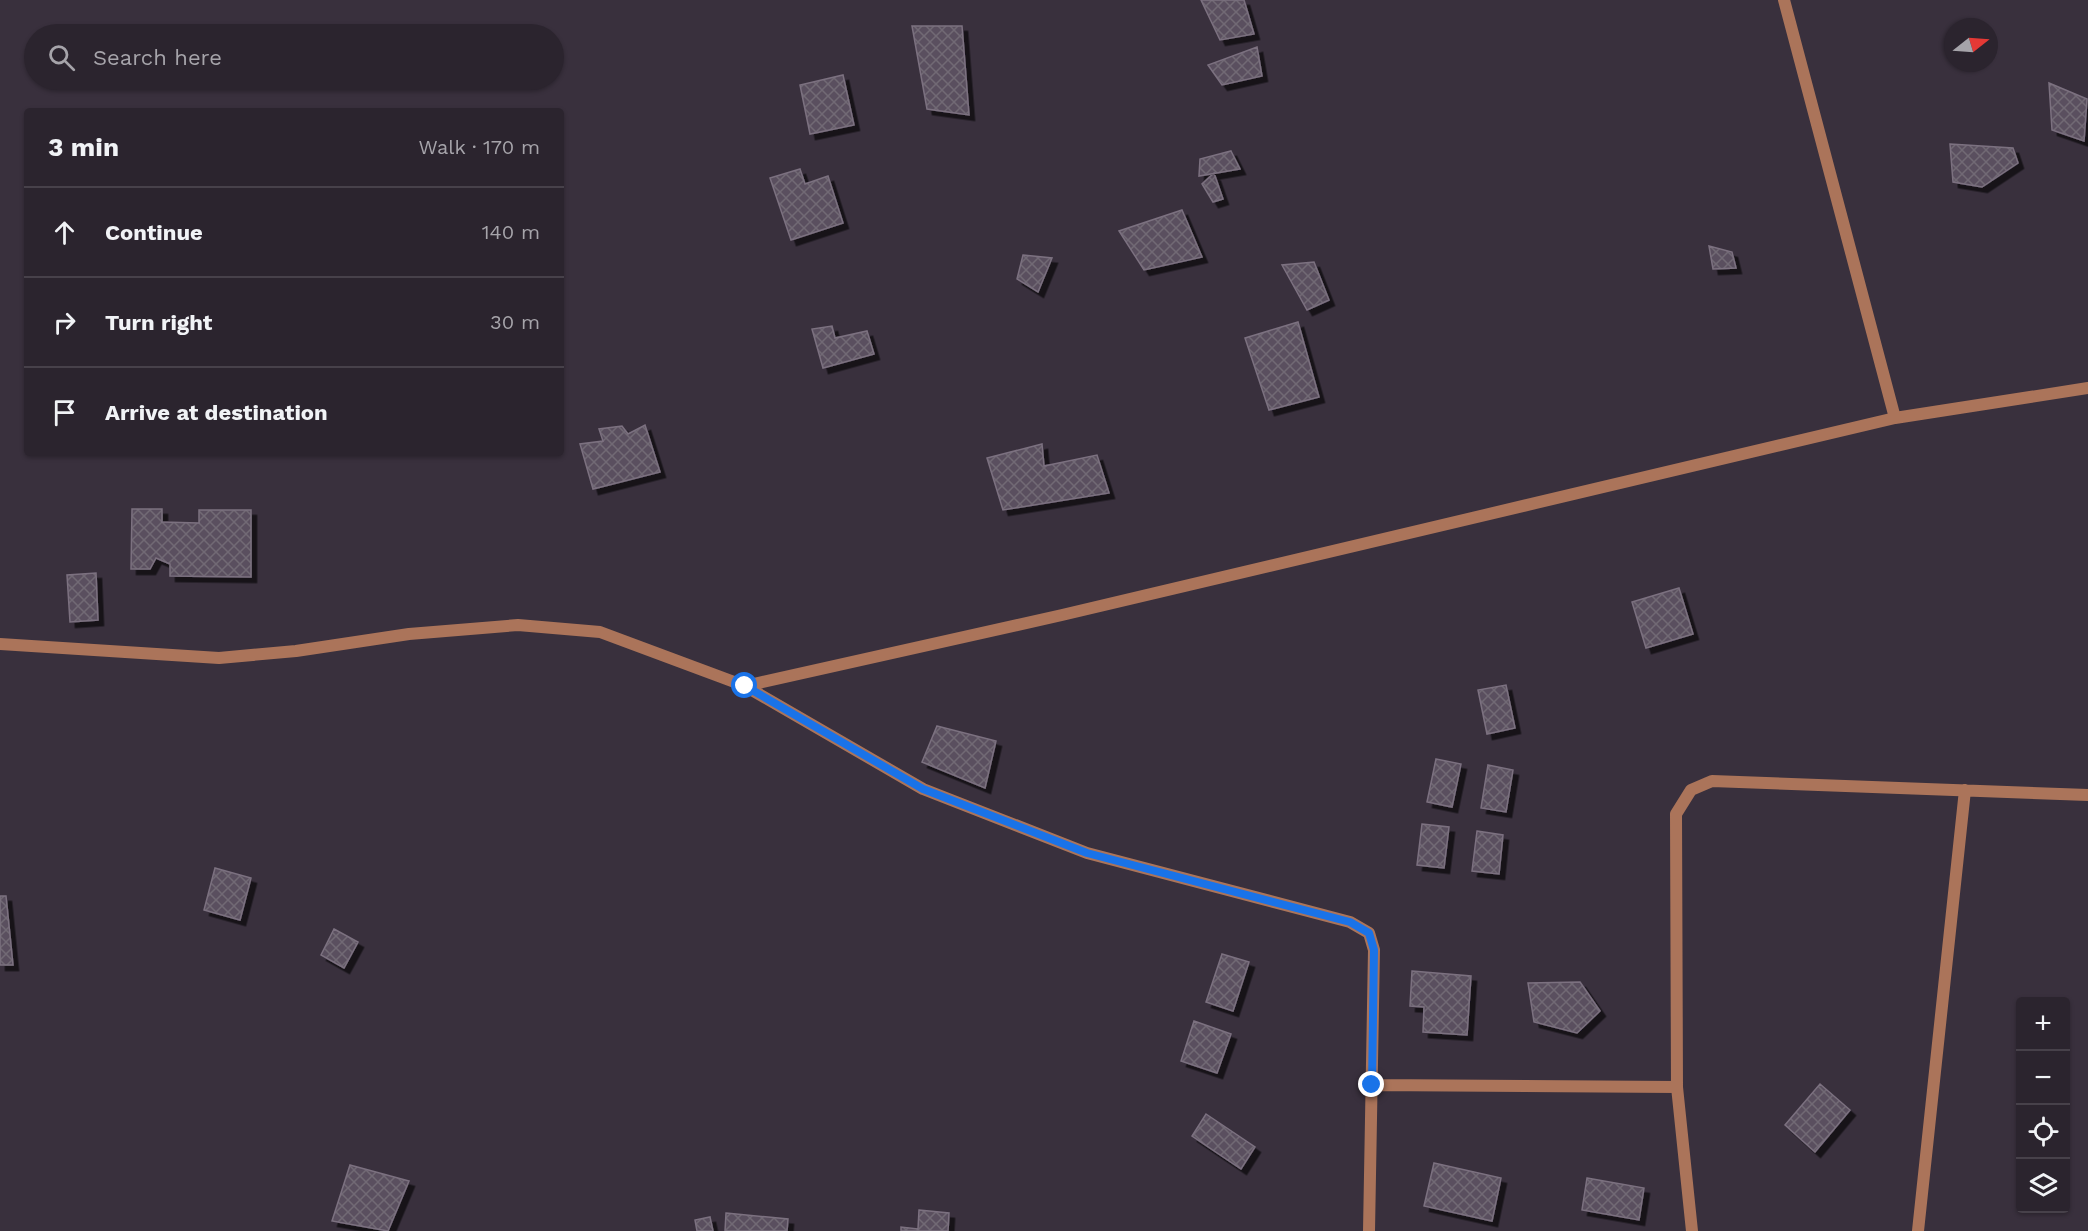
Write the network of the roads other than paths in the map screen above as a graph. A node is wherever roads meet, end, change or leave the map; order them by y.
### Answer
1 (1784, 0) edge
2 (2088, 388) edge
3 (1895, 418) junction
4 (0, 644) edge
5 (745, 686) junction
6 (1965, 790) junction
7 (2088, 795) edge
8 (1372, 1085) junction
9 (1677, 1087) junction
10 (1370, 1231) edge
11 (1692, 1231) edge
12 (1918, 1231) edge

1 - 3 street
2 - 3 street
3 - 5 street
4 - 5 street
5 - 8 street
6 - 7 street
6 - 9 street
6 - 12 street
8 - 9 street
8 - 10 street
9 - 11 street

